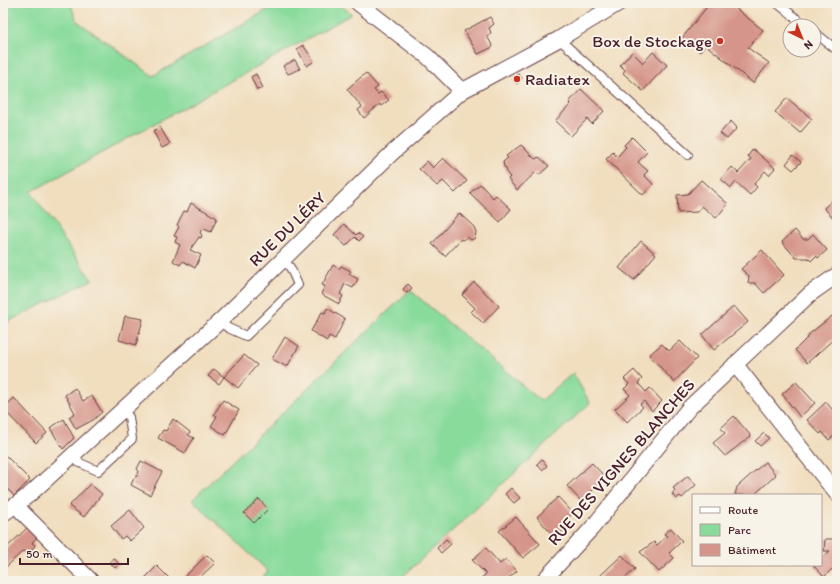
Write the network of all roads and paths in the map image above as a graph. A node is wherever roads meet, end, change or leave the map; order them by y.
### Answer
1 (358, 3) edge
2 (619, 3) edge
3 (777, 3) edge
4 (796, 18) edge
5 (822, 38) edge
6 (559, 39) junction
7 (837, 50) edge
8 (462, 91) junction
9 (688, 155) dead end
10 (283, 260) junction
11 (837, 275) edge
12 (220, 321) junction
13 (735, 364) junction
14 (123, 410) junction
15 (71, 456) junction
16 (837, 494) edge
17 (17, 505) junction
18 (3, 514) edge
19 (92, 581) edge
20 (543, 581) edge

1 - 8 street
2 - 6 street, RUE DU LÉRY
3 - 4 lane
5 - 7 lane
6 - 8 street, RUE DU LÉRY
6 - 9 lane
8 - 10 street, RUE DU LÉRY
10 - 12 street, RUE DU LÉRY
10 - 12 lane
11 - 13 street, RUE DES VIGNES BLANCHES
12 - 14 street, RUE DU LÉRY
13 - 16 street
13 - 20 street, RUE DES VIGNES BLANCHES
14 - 15 street, RUE DU LÉRY
14 - 15 lane
15 - 17 street, RUE DU LÉRY
17 - 18 street, RUE DU LÉRY
17 - 19 street

